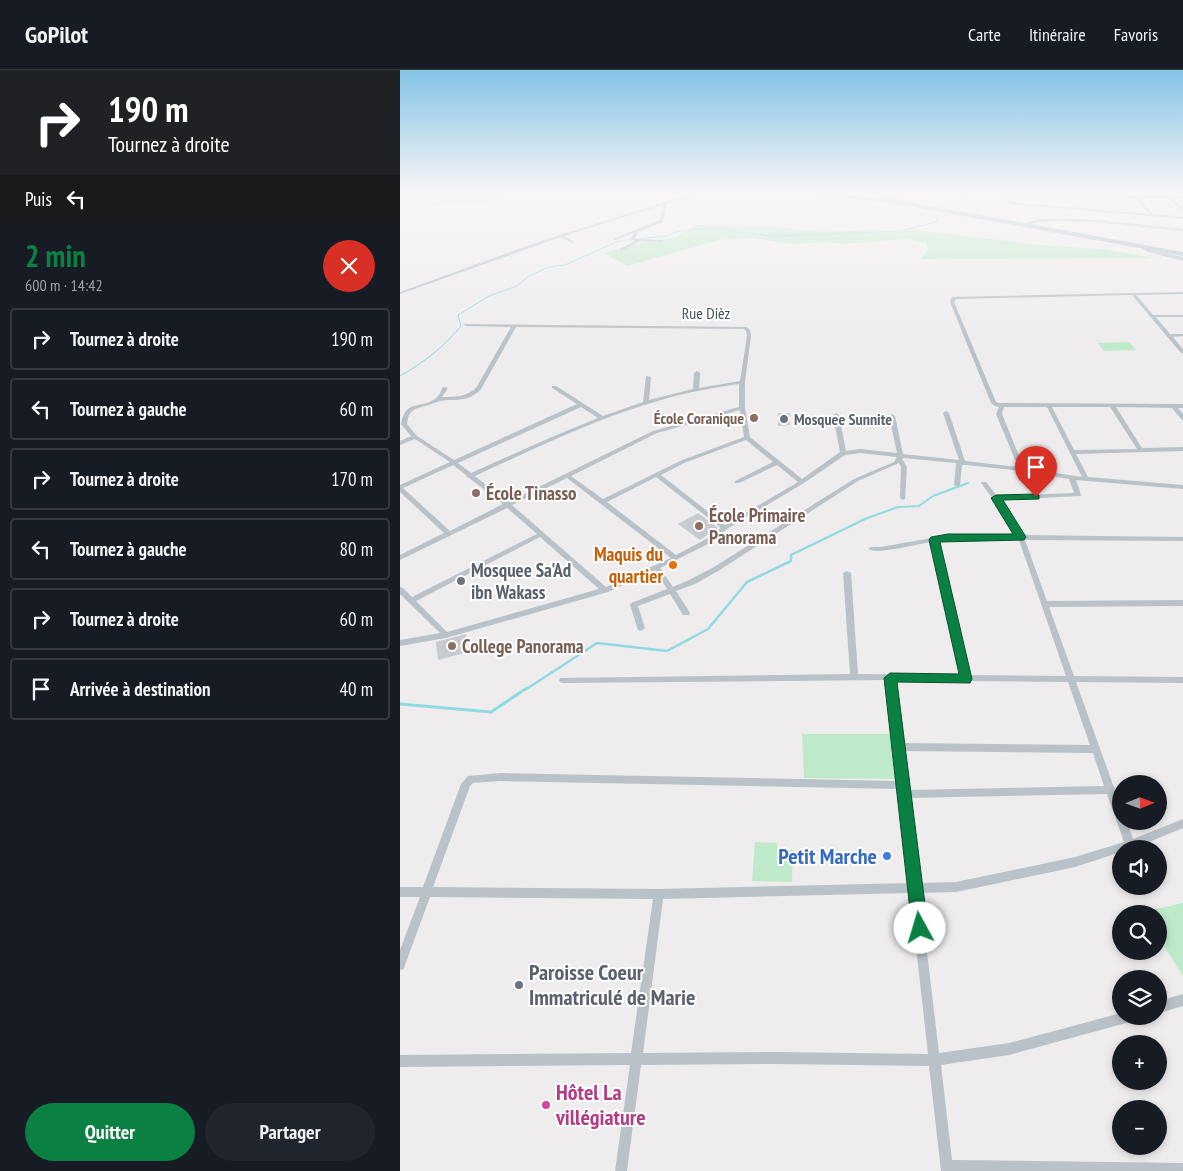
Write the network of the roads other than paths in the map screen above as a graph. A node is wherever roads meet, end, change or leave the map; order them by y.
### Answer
1 (541, 243) edge
2 (631, 243) edge
3 (1123, 243) edge
4 (1134, 243) edge
5 (1143, 247) junction
6 (621, 250) dead end
7 (1183, 253) edge
8 (1183, 259) edge
9 (400, 294) edge
10 (1183, 295) edge
11 (1135, 296) junction
12 (1152, 316) junction
13 (1183, 316) edge
14 (466, 325) dead end
15 (514, 326) junction
16 (1169, 336) junction
17 (1183, 336) edge
18 (1183, 352) edge
19 (697, 373) dead end
20 (648, 377) dead end
21 (742, 382) junction
22 (554, 387) dead end
23 (445, 388) dead end
24 (696, 389) junction
25 (438, 399) junction
26 (646, 402) junction
27 (580, 405) junction
28 (1002, 406) junction
29 (1048, 406) junction
30 (1112, 406) junction
31 (1174, 406) junction
32 (1183, 406) edge
33 (742, 408) junction
34 (946, 413) dead end
35 (836, 415) dead end
36 (892, 416) dead end
37 (602, 418) junction
38 (1183, 418) edge
39 (415, 437) junction
40 (748, 438) junction
41 (400, 443) edge
42 (1141, 450) junction
43 (1183, 450) edge
44 (1072, 452) junction
45 (843, 453) junction
46 (900, 458) junction
47 (454, 462) junction
48 (777, 462) junction
49 (961, 464) junction
50 (1022, 469) junction
51 (657, 474) junction
52 (470, 476) junction
53 (568, 476) junction
54 (1072, 478) junction
55 (1086, 479) junction
56 (737, 482) dead end
57 (802, 482) junction
58 (984, 483) dead end
59 (957, 486) dead end
60 (1183, 487) edge
61 (400, 488) edge
62 (903, 498) dead end
63 (996, 498) junction
64 (602, 502) junction
65 (508, 504) junction
66 (725, 528) junction
67 (448, 533) junction
68 (541, 534) junction
69 (1020, 537) junction
70 (1183, 539) edge
71 (934, 540) junction
72 (871, 549) dead end
73 (400, 558) edge
74 (676, 558) junction
75 (657, 568) junction
76 (847, 573) dead end
77 (400, 590) edge
78 (605, 590) junction
79 (672, 591) junction
80 (411, 601) junction
81 (1183, 603) edge
82 (1044, 604) junction
83 (686, 613) dead end
84 (641, 628) dead end
85 (446, 635) junction
86 (400, 642) edge
87 (854, 677) junction
88 (890, 678) junction
89 (1070, 678) junction
90 (966, 679) junction
91 (563, 680) dead end
92 (1183, 680) edge
93 (898, 747) junction
94 (1095, 749) junction
95 (903, 790) junction
96 (1110, 790) junction
97 (1112, 796) edge
98 (1183, 823) edge
99 (1142, 840) edge
100 (1112, 851) edge
101 (915, 890) junction
102 (400, 892) edge
103 (426, 892) junction
104 (659, 894) junction
105 (400, 965) edge
106 (1183, 1000) edge
107 (1167, 1005) edge
108 (1112, 1021) edge
109 (636, 1059) junction
110 (934, 1060) junction
111 (400, 1061) edge
112 (947, 1168) edge
113 (1183, 1169) edge
114 (622, 1171) edge

1 - 9 street
2 - 6 street
3 - 5 main road
4 - 7 main road
5 - 7 main road
5 - 8 main road
10 - 11 street
11 - 12 street
11 - 28 street
12 - 13 street
12 - 16 street
14 - 15 street
15 - 21 street, Rue Dièz
15 - 25 street
16 - 17 street
16 - 18 street
19 - 24 street
20 - 26 street
21 - 24 street
21 - 33 street, Rue Dièz
22 - 27 street
23 - 25 street
24 - 26 street
25 - 39 street
26 - 37 street
27 - 37 street
27 - 47 street
28 - 29 street
28 - 50 street
29 - 30 street
29 - 44 street
30 - 31 street
30 - 42 street
31 - 32 street
31 - 38 street
33 - 40 street, Rue Dièz
33 - 53 street
34 - 49 street
35 - 45 street
36 - 46 street
37 - 52 street
39 - 41 street
39 - 47 street
40 - 48 street
40 - 51 street
42 - 43 street
42 - 44 street
44 - 55 street
45 - 46 street
45 - 57 street
46 - 49 street
46 - 62 street
46 - 79 street
47 - 52 street
47 - 61 street
48 - 56 street
48 - 57 street
49 - 50 street
49 - 59 street
50 - 54 street
51 - 64 street
51 - 66 street
52 - 65 street
53 - 64 street
53 - 65 street
54 - 55 street
54 - 63 street
55 - 60 street
57 - 66 street
58 - 63 street
61 - 67 street
63 - 69 street
64 - 74 street
65 - 67 street
65 - 68 street
66 - 74 street
67 - 73 street
68 - 78 street
68 - 80 street
69 - 70 street
69 - 71 street
69 - 82 street
71 - 72 street
71 - 90 street
74 - 75 street
75 - 78 street
75 - 79 street
76 - 87 street
77 - 80 street
78 - 85 street
79 - 83 street
79 - 84 street
80 - 85 street
81 - 82 street
82 - 89 street
85 - 86 street
87 - 88 street
87 - 91 street
88 - 90 street
88 - 93 street
89 - 90 street
89 - 92 street
89 - 94 street
93 - 94 street
93 - 95 street
94 - 96 street
95 - 96 street
95 - 101 street
95 - 103 street
96 - 97 street
98 - 99 street
100 - 101 street
101 - 104 street
101 - 110 street
102 - 103 street
103 - 104 street
103 - 105 street
104 - 109 street
106 - 107 street
108 - 110 street
109 - 110 street
109 - 111 street
109 - 114 street
110 - 112 street
112 - 113 street

